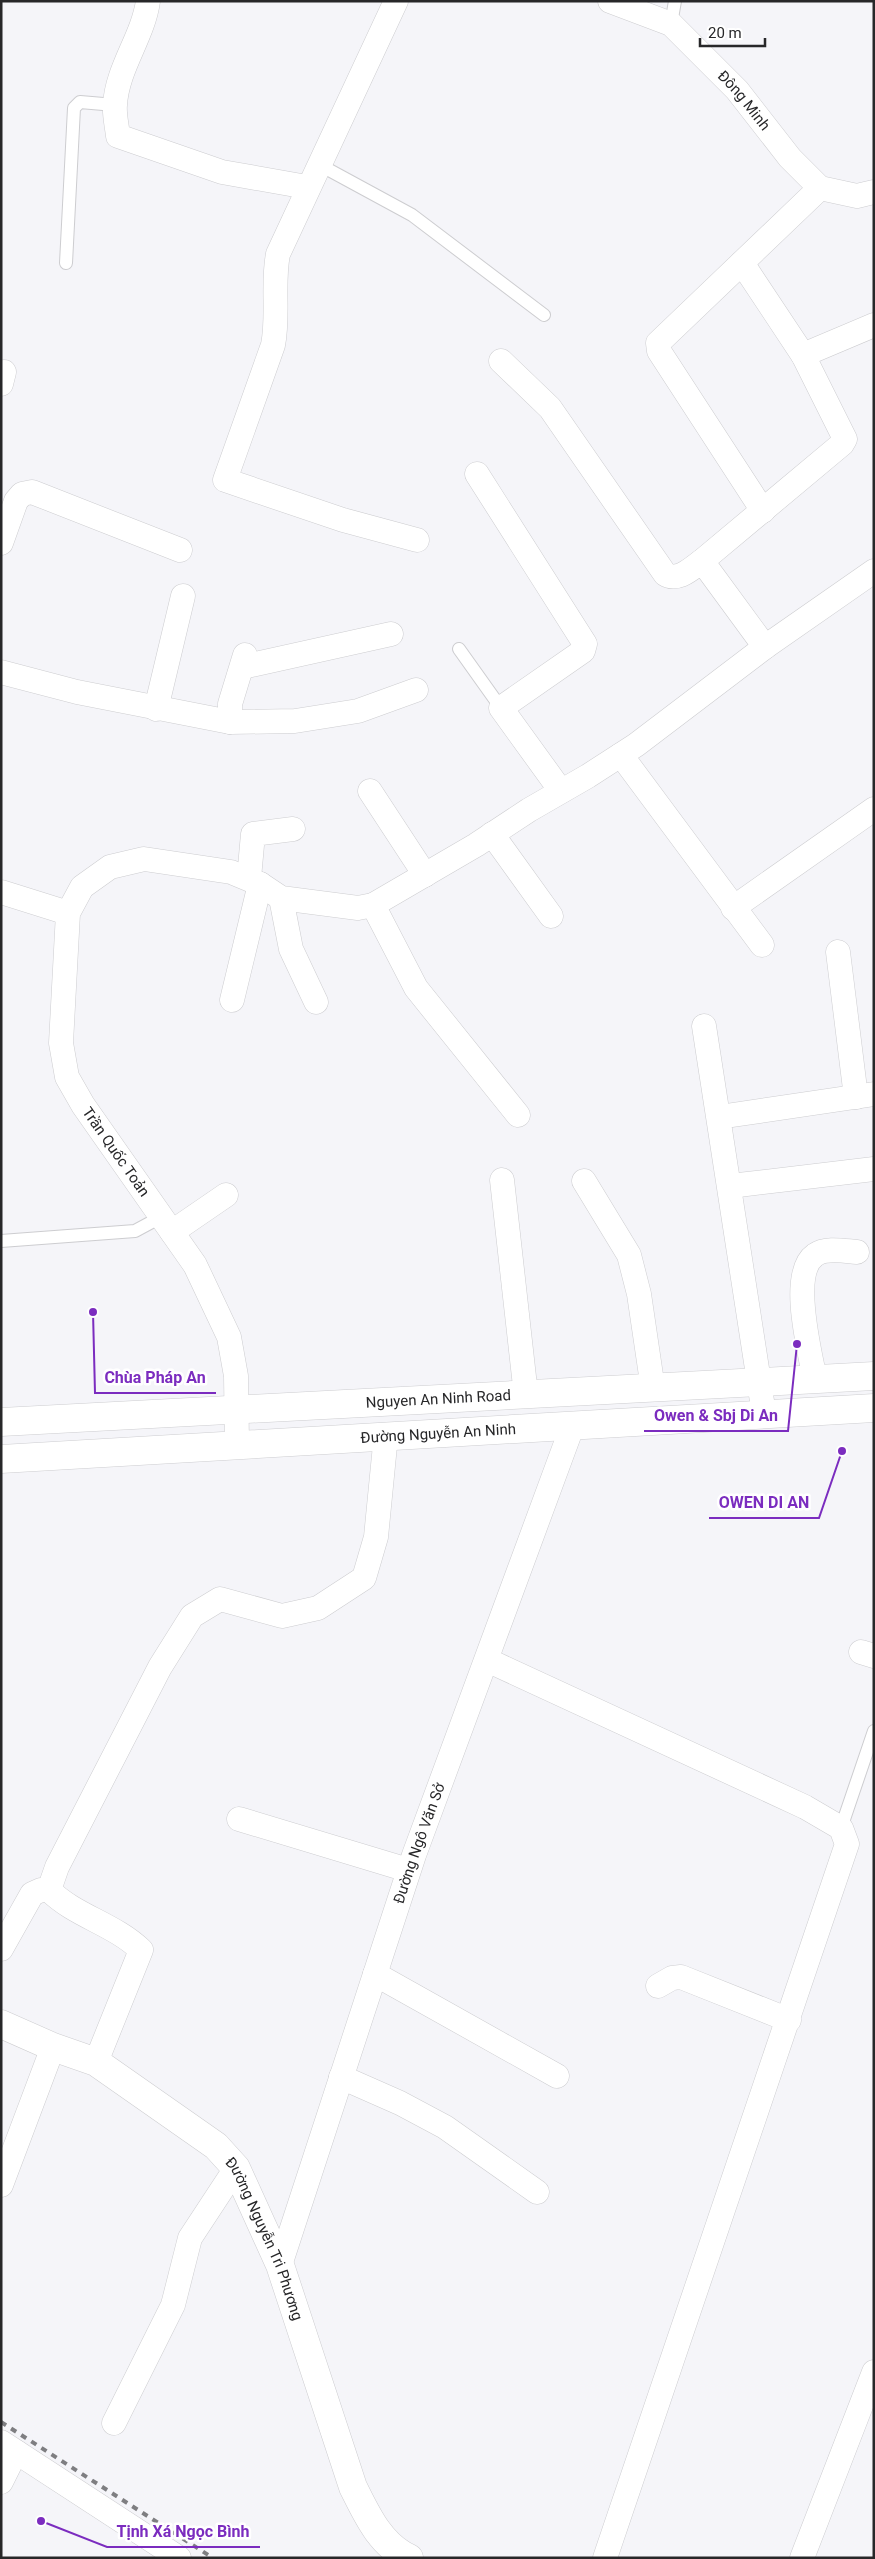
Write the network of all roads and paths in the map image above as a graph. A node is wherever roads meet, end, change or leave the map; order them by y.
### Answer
1 (148, 1) edge
2 (396, 1) edge
3 (610, 1) edge
4 (675, 1) edge
5 (671, 24) junction
6 (114, 105) junction
7 (318, 164) junction
8 (308, 187) junction
9 (820, 188) junction
10 (874, 192) edge
11 (66, 263) dead end
12 (742, 263) junction
13 (544, 315) dead end
14 (874, 325) edge
15 (803, 356) junction
16 (501, 360) dead end
17 (477, 474) dead end
18 (763, 511) junction
19 (417, 540) dead end
20 (1, 542) edge
21 (180, 550) dead end
22 (702, 561) junction
23 (874, 570) edge
24 (183, 596) dead end
25 (391, 634) dead end
26 (765, 647) junction
27 (459, 649) dead end
28 (1, 672) edge
29 (416, 690) dead end
30 (501, 708) junction
31 (156, 709) junction
32 (230, 722) junction
33 (620, 755) junction
34 (370, 791) dead end
35 (561, 791) junction
36 (874, 809) edge
37 (293, 830) dead end
38 (492, 834) junction
39 (425, 875) junction
40 (254, 881) junction
41 (1, 892) edge
42 (281, 898) junction
43 (373, 905) junction
44 (734, 908) junction
45 (68, 913) junction
46 (551, 916) dead end
47 (762, 945) dead end
48 (838, 952) dead end
49 (232, 1000) dead end
50 (316, 1002) dead end
51 (704, 1026) dead end
52 (865, 1096) edge
53 (518, 1115) dead end
54 (719, 1117) junction
55 (874, 1169) edge
56 (502, 1180) dead end
57 (584, 1181) dead end
58 (730, 1186) junction
59 (226, 1195) dead end
60 (166, 1225) junction
61 (1, 1241) edge
62 (857, 1252) dead end
63 (874, 1376) edge
64 (815, 1380) junction
65 (760, 1383) junction
66 (653, 1389) junction
67 (526, 1395) junction
68 (874, 1408) edge
69 (236, 1410) junction
70 (764, 1414) junction
71 (1, 1422) edge
72 (572, 1427) junction
73 (386, 1435) junction
74 (237, 1444) junction
75 (1, 1458) edge
76 (487, 1660) junction
77 (874, 1731) edge
78 (238, 1819) dead end
79 (841, 1828) junction
80 (408, 1870) junction
81 (49, 1890) junction
82 (1, 1949) edge
83 (375, 1974) junction
84 (658, 1986) dead end
85 (789, 2020) junction
86 (1, 2024) edge
87 (53, 2047) junction
88 (96, 2062) junction
89 (557, 2076) dead end
90 (341, 2077) junction
91 (236, 2168) junction
92 (1, 2185) edge
93 (536, 2192) dead end
94 (280, 2265) junction
95 (874, 2372) edge
96 (114, 2423) dead end
97 (9, 2447) edge
98 (1, 2482) edge
99 (179, 2558) edge
100 (409, 2558) edge
101 (605, 2558) edge
102 (802, 2558) edge

1 - 6 street
2 - 7 street
3 - 5 street, Đông Minh
4 - 5 lane
5 - 9 street, Đông Minh
6 - 8 street
6 - 11 lane
7 - 8 street
7 - 13 lane
8 - 19 street
9 - 10 street
9 - 12 street
12 - 15 street
12 - 18 street
14 - 15 street
15 - 18 street
16 - 22 street
17 - 30 street
18 - 22 street
20 - 21 street
22 - 26 street
23 - 26 street
24 - 31 street
25 - 32 street
26 - 33 street
27 - 30 lane
28 - 31 street
29 - 32 street
30 - 35 street
31 - 32 street
33 - 35 street
33 - 44 street
34 - 39 street
35 - 38 street
36 - 44 street
37 - 40 street
38 - 39 street
38 - 46 street
39 - 43 street
40 - 42 street
40 - 45 street
40 - 49 street
41 - 45 street
42 - 43 street
42 - 50 street
43 - 53 street
44 - 47 street
45 - 60 street, Trần Quốc Toản
48 - 52 street
51 - 54 street
52 - 54 street
54 - 58 street
55 - 58 street
56 - 67 street
57 - 66 street
58 - 65 street
59 - 60 street
60 - 61 lane
60 - 69 street, Trần Quốc Toản
62 - 64 street
63 - 64 main road, Nguyen An Ninh Road
64 - 65 main road, Nguyen An Ninh Road
65 - 66 main road, Nguyen An Ninh Road
65 - 70 street
66 - 67 main road, Nguyen An Ninh Road
67 - 69 main road, Nguyen An Ninh Road
68 - 70 main road, Đường Nguyễn An Ninh
69 - 71 main road, Nguyen An Ninh Road
69 - 74 street, Trần Quốc Toản
70 - 72 main road, Đường Nguyễn An Ninh
72 - 73 main road, Đường Nguyễn An Ninh
72 - 76 street, Đường Ngô Văn Sở
73 - 74 main road, Đường Nguyễn An Ninh
73 - 81 street
74 - 75 main road, Đường Nguyễn An Ninh
76 - 79 street
76 - 80 street, Đường Ngô Văn Sở
77 - 79 lane
78 - 80 street
79 - 85 street
80 - 83 street, Đường Ngô Văn Sở
81 - 82 street
81 - 88 street
83 - 89 street
83 - 90 street, Đường Ngô Văn Sở
84 - 85 street
85 - 101 street
86 - 87 main road, Đường Nguyễn Tri Phương
87 - 88 main road, Đường Nguyễn Tri Phương
87 - 92 street
88 - 91 main road, Đường Nguyễn Tri Phương
90 - 93 street
90 - 94 street, Đường Ngô Văn Sở
91 - 94 main road, Đường Nguyễn Tri Phương
91 - 96 street
94 - 100 main road, Đường Nguyễn Tri Phương
95 - 102 street
97 - 98 street
97 - 99 street

